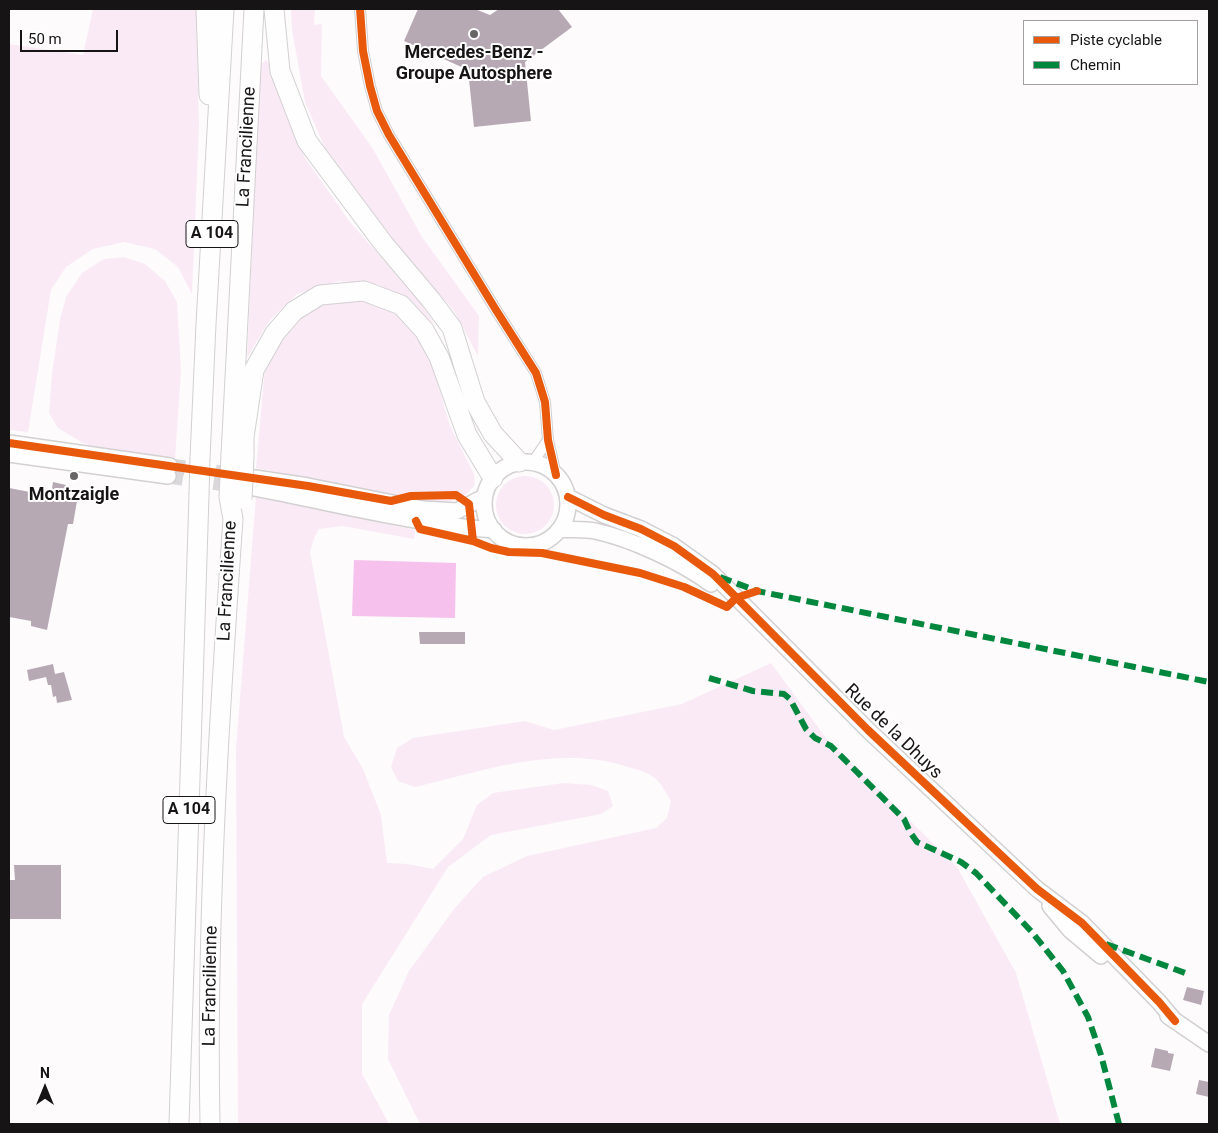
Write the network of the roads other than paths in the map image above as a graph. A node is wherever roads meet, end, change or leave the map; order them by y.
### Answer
1 (206, 9) edge
2 (224, 9) edge
3 (254, 9) edge
4 (274, 9) edge
5 (360, 9) edge
6 (218, 125) junction
7 (548, 440) junction
8 (9, 443) edge
9 (9, 454) edge
10 (237, 456) junction
11 (526, 462) junction
12 (556, 474) junction
13 (493, 478) junction
14 (245, 491) junction
15 (484, 498) junction
16 (568, 498) junction
17 (560, 529) junction
18 (494, 530) junction
19 (749, 612) junction
20 (1209, 1044) edge
21 (179, 1124) edge
22 (210, 1124) edge

1 - 6 highway
2 - 6 highway, La Francilienne / A 104
3 - 10 highway, La Francilienne / A 104
4 - 11 highway
5 - 7 street
6 - 21 highway, La Francilienne / A 104, bridge
7 - 11 street
7 - 12 street
8 - 9 main road
10 - 13 highway
10 - 14 highway, bridge
11 - 12 main road
11 - 13 main road
12 - 16 main road
13 - 15 main road
14 - 15 main road
14 - 18 main road
14 - 22 highway, La Francilienne / A 104
15 - 18 main road
16 - 17 main road
16 - 19 main road, Rue de la Dhuys
17 - 18 main road
17 - 19 main road, Rue de la Dhuys
19 - 20 main road, Rue de la Dhuys

